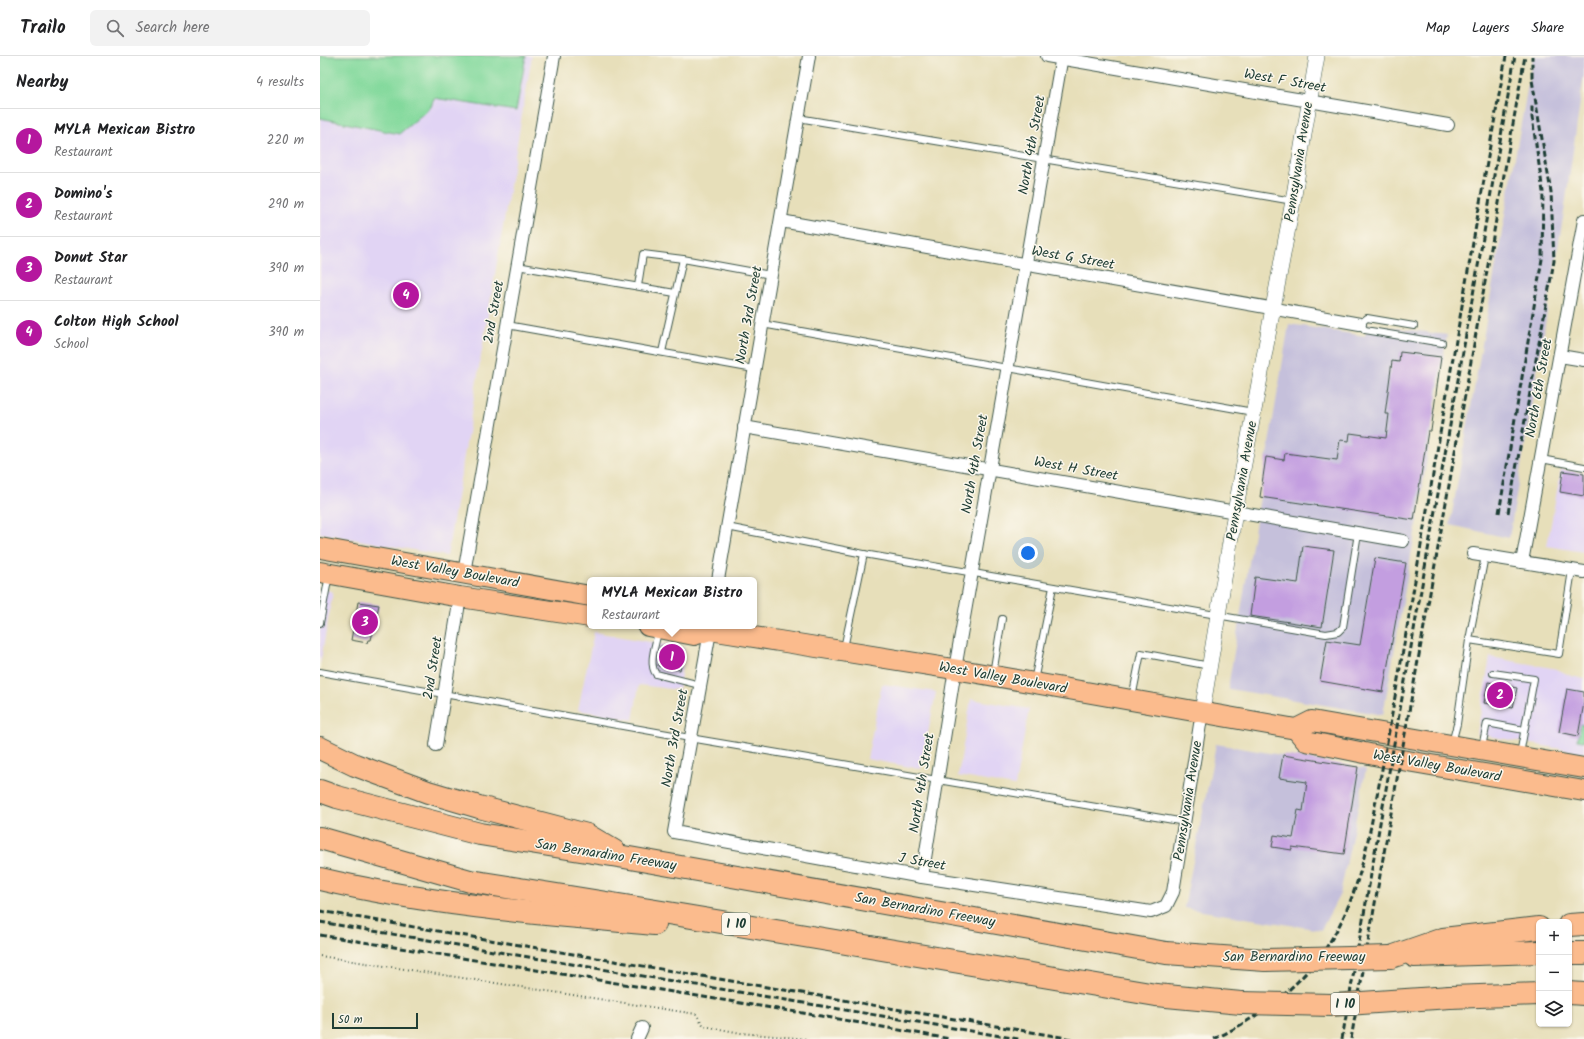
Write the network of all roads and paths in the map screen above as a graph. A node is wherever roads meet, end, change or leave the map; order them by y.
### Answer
1 (554, 56) edge
2 (809, 56) edge
3 (1047, 56) edge
4 (1317, 56) edge
5 (1062, 57) edge
6 (1309, 100) junction
7 (798, 118) junction
8 (1448, 125) dead end
9 (1044, 159) junction
10 (1294, 201) junction
11 (1584, 220) edge
12 (781, 221) junction
13 (1581, 252) edge
14 (683, 259) junction
15 (1026, 264) junction
16 (517, 266) junction
17 (771, 274) junction
18 (638, 286) junction
19 (675, 293) junction
20 (1274, 309) junction
21 (762, 324) junction
22 (1360, 324) junction
23 (507, 325) junction
24 (1414, 326) dead end
25 (1442, 343) dead end
26 (662, 352) junction
27 (1560, 356) junction
28 (1584, 360) edge
29 (1008, 367) junction
30 (754, 369) junction
31 (1254, 412) junction
32 (744, 427) junction
33 (1541, 459) junction
34 (1584, 467) edge
35 (990, 469) junction
36 (1235, 512) junction
37 (727, 527) junction
38 (1358, 534) junction
39 (1403, 541) dead end
40 (320, 548) edge
41 (864, 554) junction
42 (1479, 555) joint
43 (1522, 562) junction
44 (1578, 571) edge
45 (325, 573) edge
46 (464, 573) junction
47 (972, 573) junction
48 (719, 577) edge
49 (1053, 587) junction
50 (587, 595) edge
51 (460, 597) junction
52 (1218, 615) junction
53 (587, 617) edge
54 (1002, 619) dead end
55 (320, 623) edge
56 (653, 629) edge
57 (663, 629) edge
58 (705, 629) edge
59 (709, 629) edge
60 (720, 629) edge
61 (1469, 640) junction
62 (844, 651) junction
63 (1210, 666) junction
64 (955, 669) junction
65 (320, 672) edge
66 (1493, 672) dead end
67 (993, 676) junction
68 (1033, 682) junction
69 (700, 685) junction
70 (444, 694) junction
71 (1132, 700) junction
72 (1202, 712) junction
73 (1296, 729) junction
74 (1524, 730) junction
75 (690, 738) junction
76 (436, 745) dead end
77 (1452, 745) junction
78 (320, 748) edge
79 (1481, 750) junction
80 (1519, 758) junction
81 (1542, 761) junction
82 (1584, 768) edge
83 (1478, 773) junction
84 (938, 780) junction
85 (320, 791) edge
86 (1584, 791) edge
87 (1184, 822) junction
88 (674, 832) joint
89 (320, 838) edge
90 (624, 857) junction
91 (922, 877) junction
92 (320, 879) edge
93 (1166, 906) joint
94 (1584, 924) edge
95 (1572, 925) edge
96 (1536, 929) edge
97 (837, 941) junction
98 (1444, 947) junction
99 (1536, 952) edge
100 (1572, 953) edge
101 (1584, 953) edge
102 (320, 956) edge
103 (1572, 993) edge
104 (1536, 994) edge
105 (1584, 994) edge
106 (808, 1039) edge

1 - 16 street, 2nd Street
2 - 7 street, North 3rd Street
3 - 5 street, West F Street
4 - 6 street, Pennsylvania Avenue
5 - 6 street, West F Street
5 - 9 street, North 4th Street
6 - 8 street, West F Street
6 - 10 street, Pennsylvania Avenue
7 - 9 lane
7 - 12 street, North 3rd Street
9 - 10 lane
9 - 15 street, North 4th Street
10 - 20 street, Pennsylvania Avenue
11 - 13 street, North 6th Street
12 - 15 street, West G Street
12 - 17 street, North 3rd Street
13 - 27 street, North 6th Street
14 - 17 lane
14 - 18 lane
14 - 19 lane
15 - 20 street, West G Street
15 - 29 street, North 4th Street
16 - 18 lane
16 - 23 street, 2nd Street
17 - 21 street, North 3rd Street
18 - 19 lane
19 - 26 lane
20 - 22 street, West G Street
20 - 31 street, Pennsylvania Avenue
21 - 29 lane
21 - 30 street, North 3rd Street
22 - 24 lane
22 - 25 lane
23 - 26 lane
23 - 46 street, 2nd Street
26 - 30 lane
27 - 28 street
27 - 33 street, North 6th Street
29 - 31 lane
29 - 35 street, North 4th Street
30 - 32 street, North 3rd Street
31 - 36 street, Pennsylvania Avenue
32 - 35 street, West H Street
32 - 37 street, North 3rd Street
33 - 34 lane
33 - 43 street, North 6th Street
35 - 36 street, West H Street
35 - 47 street, North 4th Street
36 - 38 street, West H Street
36 - 52 street, Pennsylvania Avenue
37 - 41 lane
37 - 48 street, North 3rd Street
38 - 39 street, West H Street
38 - 52 lane
40 - 46 main road, West Valley Boulevard
41 - 47 lane
41 - 62 lane
42 - 43 street
42 - 61 lane
43 - 44 street
44 - 61 lane
45 - 51 main road, West Valley Boulevard
45 - 55 lane
46 - 50 main road, West Valley Boulevard
47 - 49 lane
47 - 64 street, North 4th Street
49 - 52 lane
49 - 68 lane
51 - 53 main road, West Valley Boulevard
51 - 70 street, 2nd Street
52 - 63 street, Pennsylvania Avenue
54 - 67 lane
56 - 69 lane
57 - 58 main road, West Valley Boulevard
59 - 69 street, North 3rd Street
60 - 62 main road, West Valley Boulevard
61 - 77 lane
62 - 64 main road, West Valley Boulevard
63 - 71 lane
63 - 72 street, Pennsylvania Avenue
64 - 67 main road, West Valley Boulevard
64 - 84 street, North 4th Street
65 - 70 lane
66 - 74 lane
67 - 68 main road, West Valley Boulevard
68 - 71 main road, West Valley Boulevard
69 - 75 street, North 3rd Street
70 - 75 lane
70 - 76 street, 2nd Street
71 - 72 main road, West Valley Boulevard
72 - 73 main road, West Valley Boulevard
72 - 87 street, Pennsylvania Avenue
73 - 77 main road, West Valley Boulevard
73 - 83 main road, West Valley Boulevard
74 - 79 lane
74 - 80 lane
75 - 84 lane
75 - 88 street, North 3rd Street
77 - 79 main road, West Valley Boulevard
78 - 90 highway
79 - 80 main road, West Valley Boulevard
80 - 81 main road, West Valley Boulevard
81 - 82 main road, West Valley Boulevard
81 - 83 main road
83 - 86 main road, West Valley Boulevard
84 - 87 lane
84 - 91 street, North 4th Street
85 - 90 highway, San Bernardino Freeway
87 - 93 street, Pennsylvania Avenue
88 - 91 street, J Street
89 - 97 highway, I 10
90 - 98 highway, San Bernardino Freeway, bridge
91 - 93 street, J Street
92 - 97 highway
94 - 95 highway
96 - 98 highway
97 - 104 highway, I 10, bridge
98 - 99 highway, San Bernardino Freeway
100 - 101 highway
102 - 106 path
103 - 105 highway

